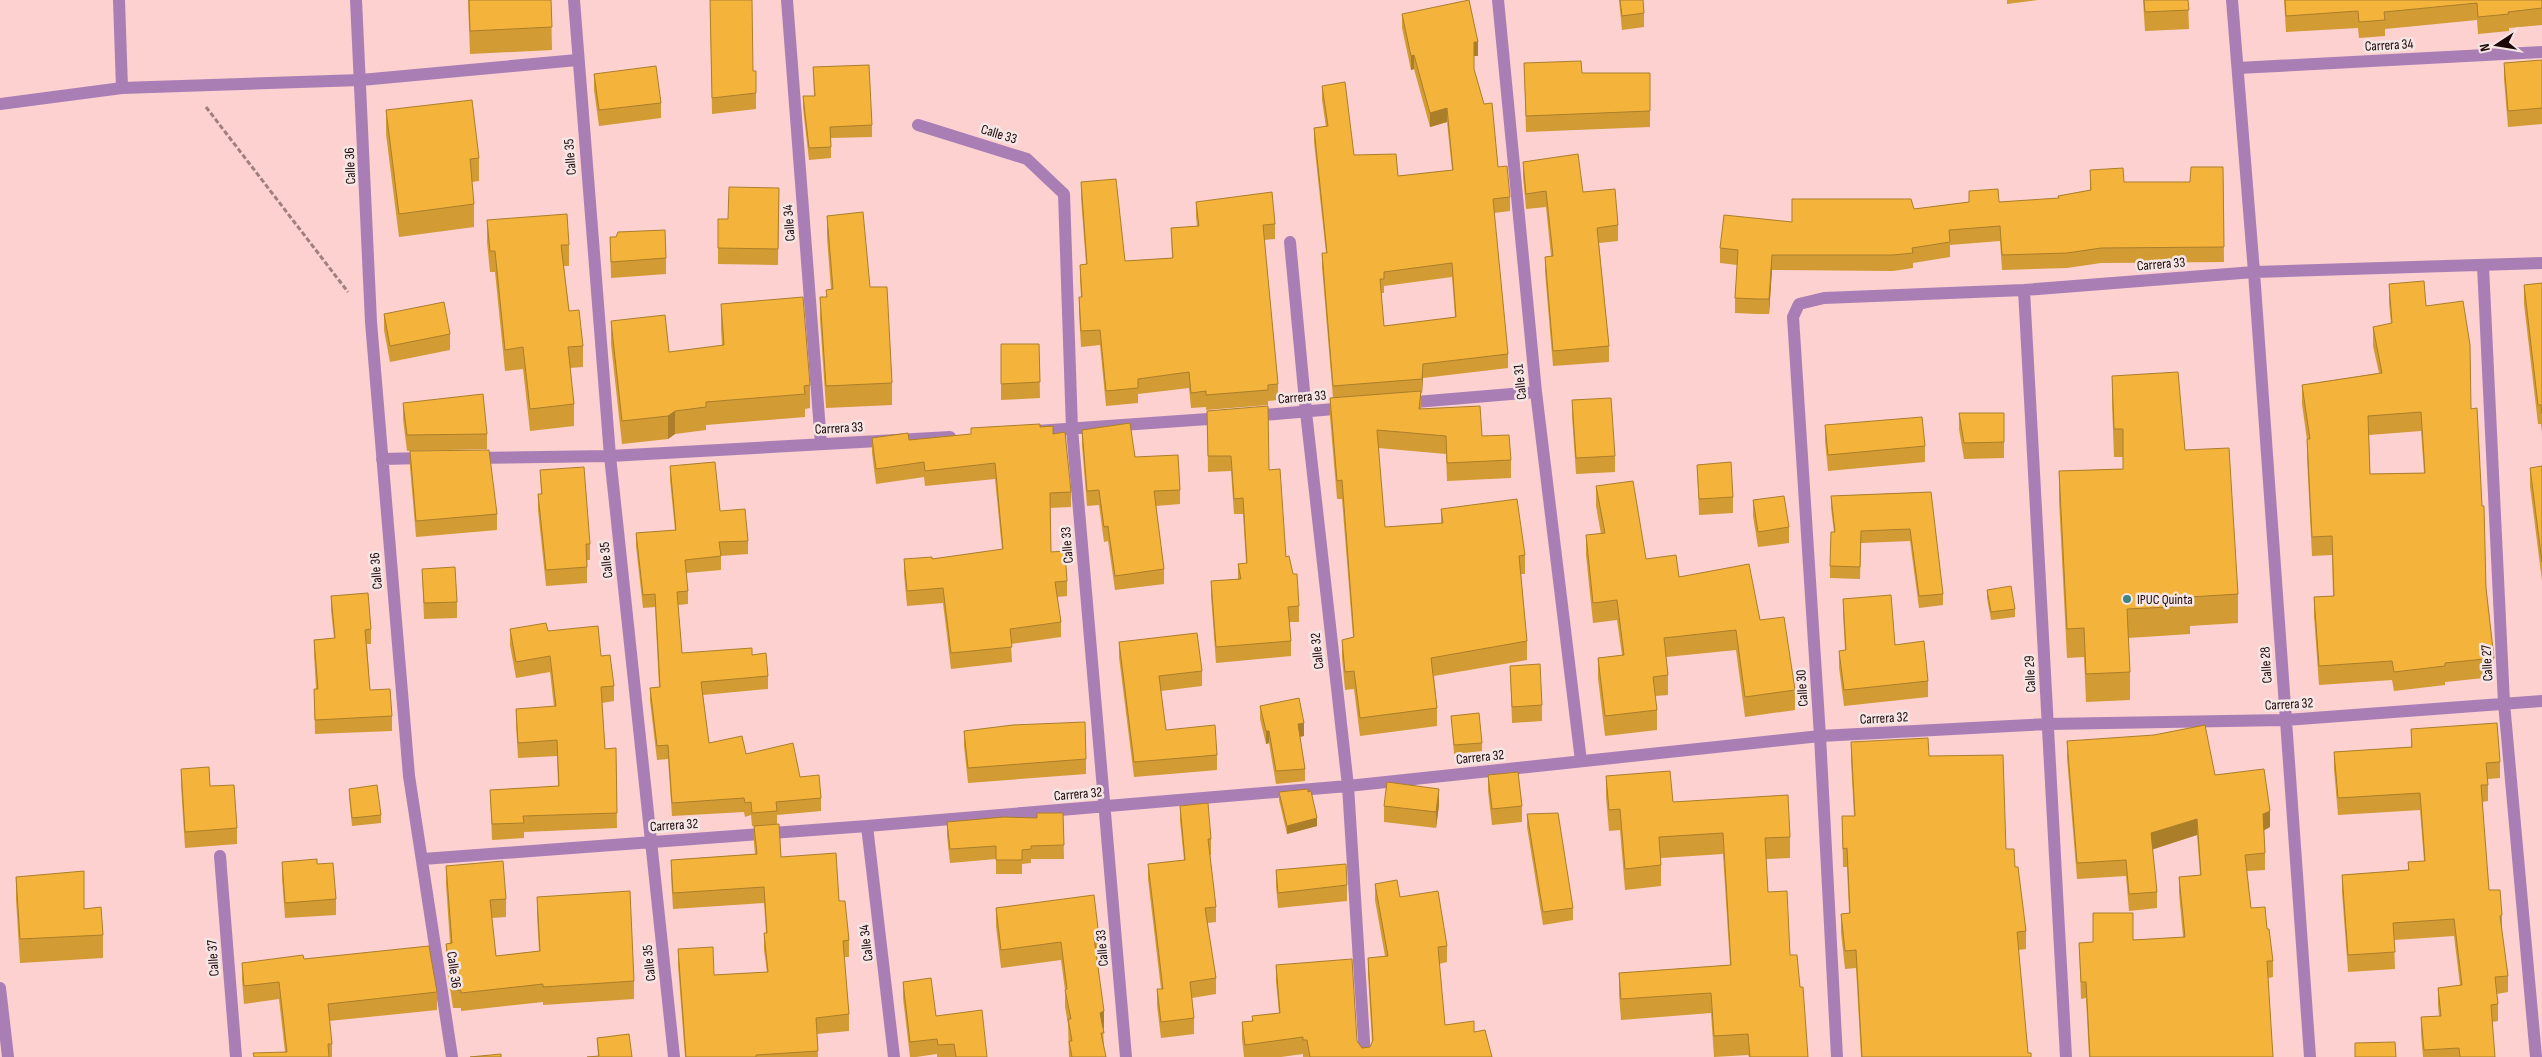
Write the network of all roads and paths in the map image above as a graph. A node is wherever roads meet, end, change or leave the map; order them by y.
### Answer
1 (119, 0) edge
2 (356, 0) edge
3 (574, 0) edge
4 (787, 0) edge
5 (1498, 0) edge
6 (2232, 0) edge
7 (2542, 52) edge
8 (576, 60) junction
9 (2238, 68) junction
10 (361, 80) junction
11 (189, 85) junction
12 (122, 88) junction
13 (0, 104) edge
14 (918, 125) dead end
15 (1290, 242) dead end
16 (2542, 263) edge
17 (2483, 266) junction
18 (2254, 272) junction
19 (2024, 290) junction
20 (1793, 317) joint
21 (371, 322) junction
22 (1536, 392) junction
23 (1392, 404) edge
24 (1363, 407) edge
25 (1306, 412) junction
26 (1072, 429) junction
27 (1024, 432) edge
28 (966, 436) edge
29 (821, 444) junction
30 (610, 456) junction
31 (441, 458) edge
32 (461, 458) edge
33 (382, 459) junction
34 (2542, 701) edge
35 (2504, 703) junction
36 (2285, 720) junction
37 (2048, 724) junction
38 (1820, 736) junction
39 (1582, 761) junction
40 (1348, 786) junction
41 (1104, 807) junction
42 (867, 826) junction
43 (652, 842) junction
44 (220, 856) dead end
45 (423, 859) junction
46 (0, 988) edge
47 (8, 1057) edge
48 (236, 1057) edge
49 (452, 1057) edge
50 (674, 1057) edge
51 (894, 1057) edge
52 (1126, 1057) edge
53 (1365, 1057) edge
54 (1837, 1057) edge
55 (2066, 1057) edge
56 (2310, 1057) edge
57 (2536, 1057) edge

1 - 12 street
2 - 10 street, Calle 36
3 - 8 street, Calle 35
4 - 29 street, Calle 34
5 - 22 street, Calle 31
6 - 9 street, Calle 28
7 - 9 street, Carrera 34
8 - 10 street
8 - 30 street, Calle 35
9 - 18 street, Calle 28
10 - 11 street
10 - 21 street, Calle 36
11 - 12 street
11 - 21 path
12 - 13 street
14 - 26 street, Calle 33
15 - 25 street, Calle 32
16 - 17 street, Carrera 33
17 - 18 street, Carrera 33
17 - 35 street, Calle 27
18 - 19 street, Carrera 33
18 - 36 street, Calle 28
19 - 20 street, Carrera 33
19 - 37 street, Calle 29
20 - 38 street, Calle 30
21 - 33 street, Calle 36
22 - 23 street
22 - 39 street, Calle 31
24 - 25 street, Carrera 33
25 - 26 street, Carrera 33
25 - 40 street, Calle 32
26 - 27 street, Carrera 33
26 - 41 street, Calle 33
28 - 29 street, Carrera 33
29 - 30 street, Carrera 33
30 - 32 street, Carrera 33
30 - 43 street, Calle 35
31 - 33 street
33 - 45 street, Calle 36
34 - 35 street, Carrera 32
35 - 36 street, Carrera 32
35 - 57 street, Calle 27
36 - 37 street, Carrera 32
36 - 56 street, Calle 28
37 - 38 street, Carrera 32
37 - 55 street, Calle 29
38 - 39 street, Carrera 32
38 - 54 street, Calle 30
39 - 40 street, Carrera 32
40 - 41 street, Carrera 32
40 - 53 street, Calle 32
41 - 42 street, Carrera 32
41 - 52 street, Calle 33
42 - 43 street, Carrera 32
42 - 51 street, Calle 34
43 - 45 street, Carrera 32
43 - 50 street, Calle 35
44 - 48 street, Calle 37
45 - 49 street, Calle 36
46 - 47 street

